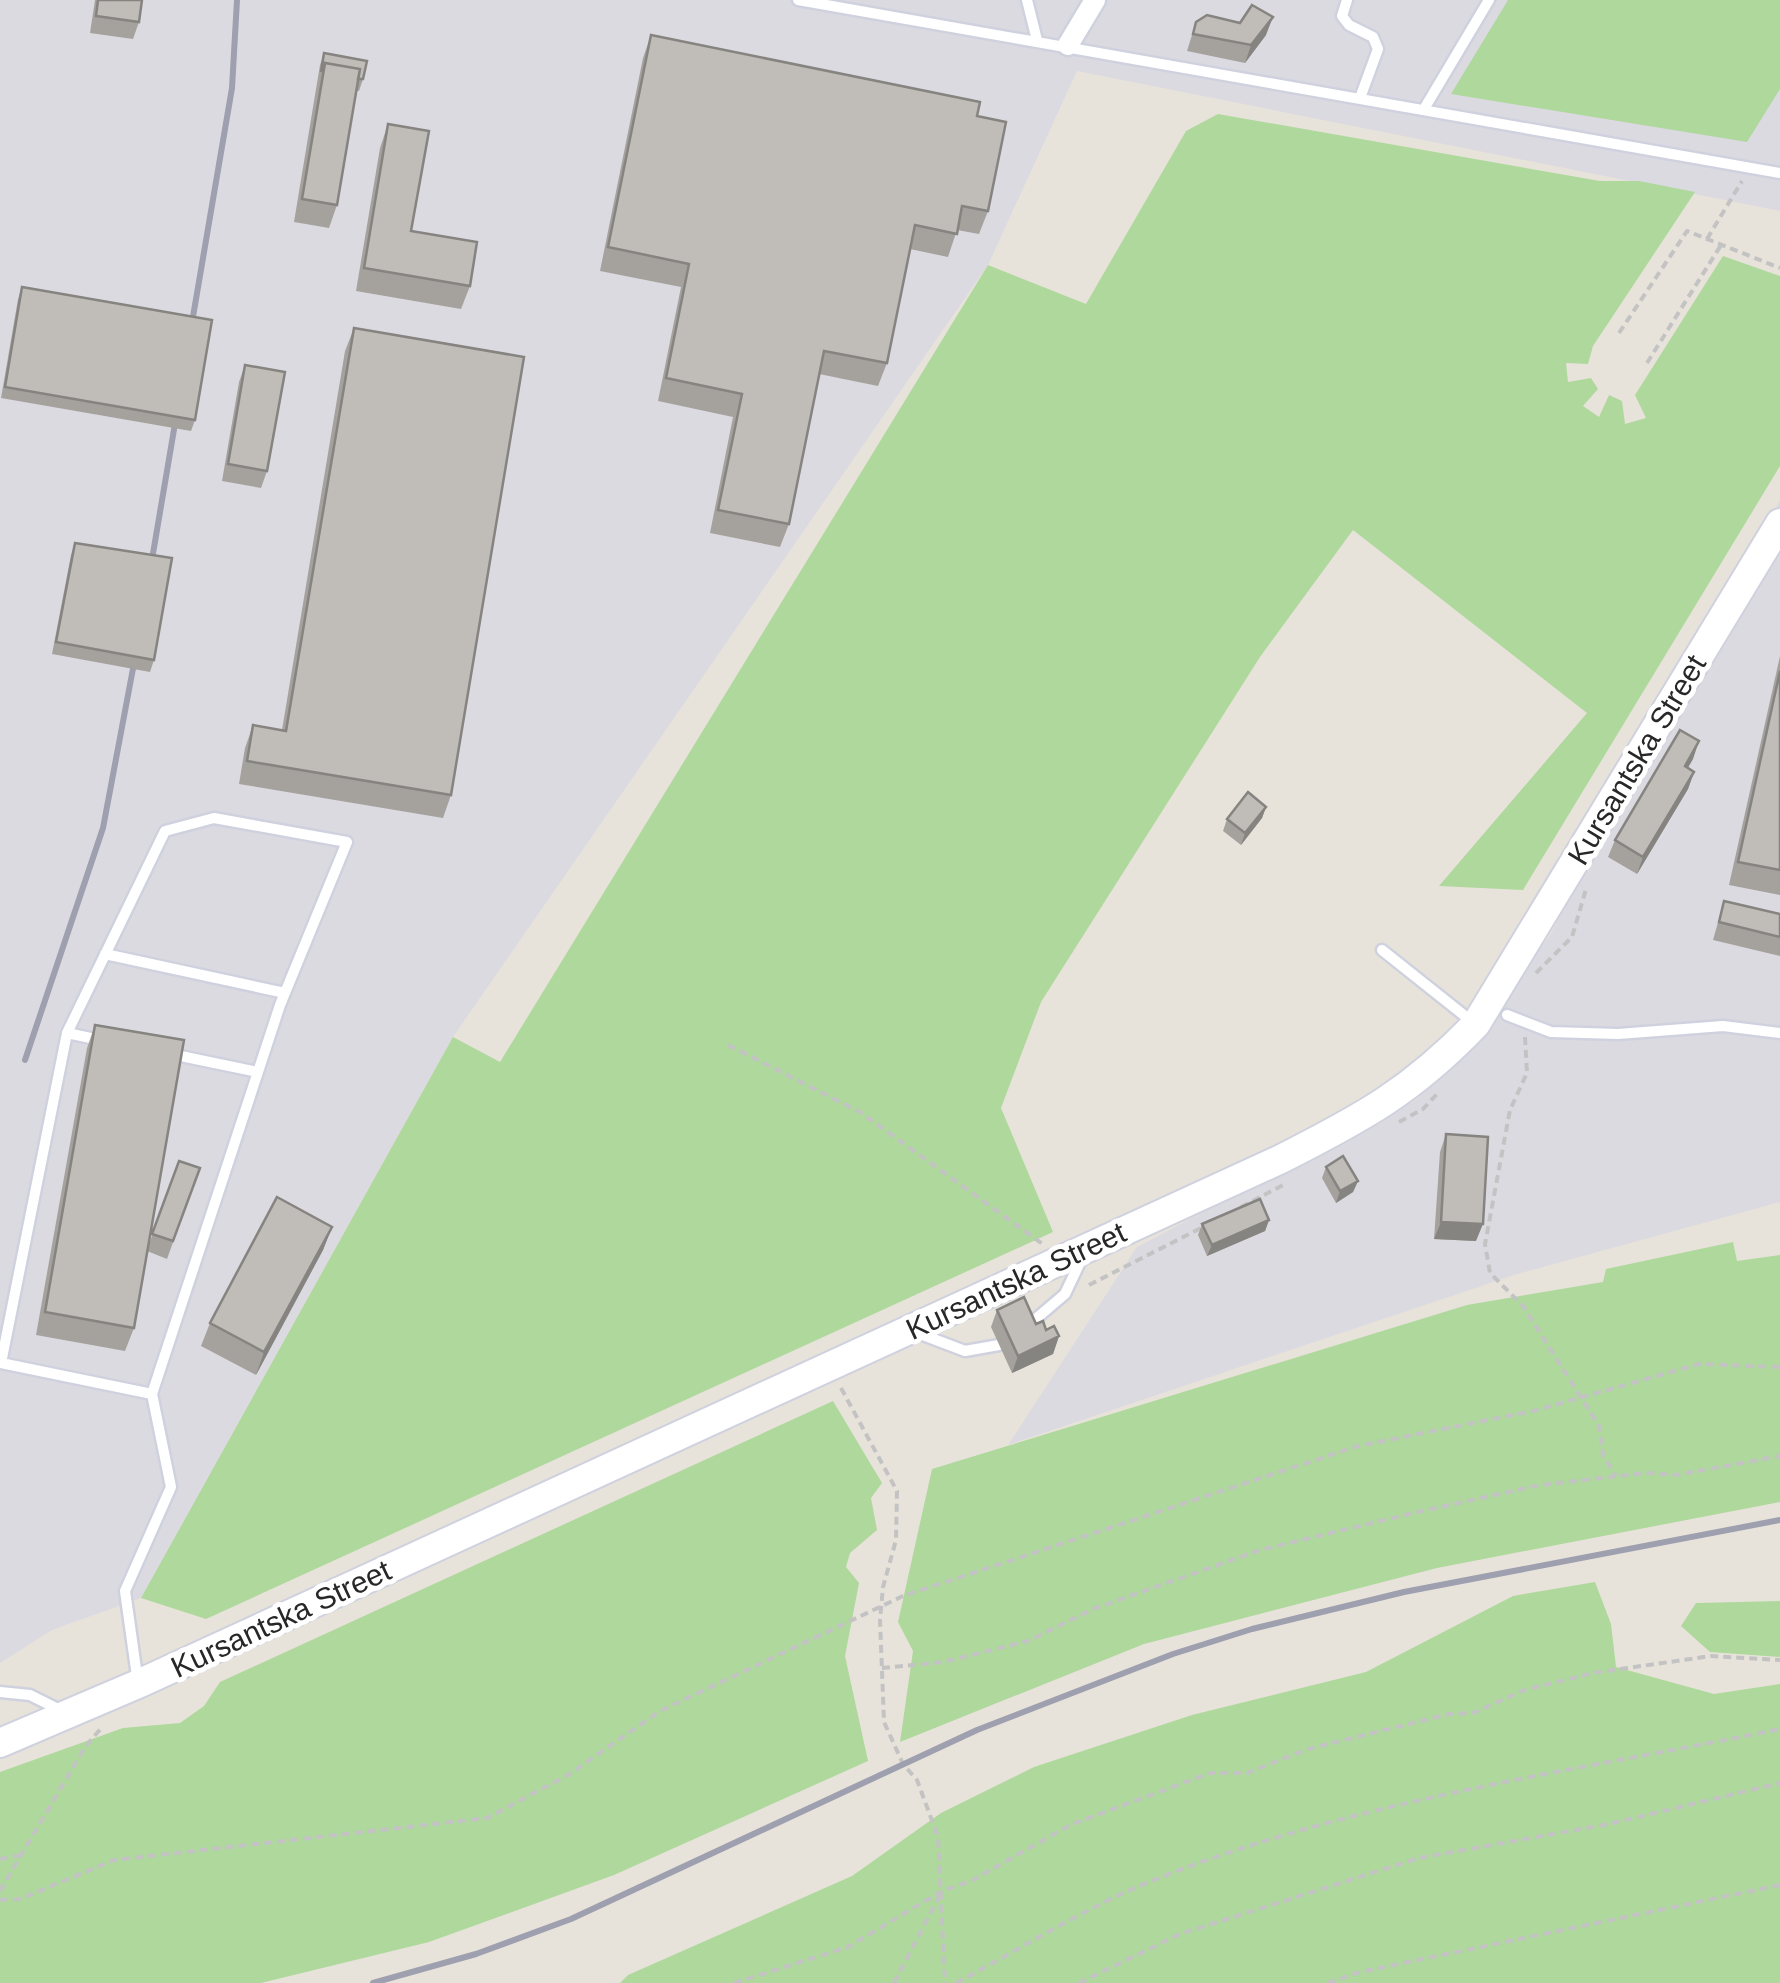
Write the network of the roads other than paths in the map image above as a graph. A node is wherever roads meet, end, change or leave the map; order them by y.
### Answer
1 (798, 0) edge
2 (1027, 0) edge
3 (1095, 0) edge
4 (1346, 0) edge
5 (1489, 0) edge
6 (1037, 40) junction
7 (1068, 45) junction
8 (1360, 98) junction
9 (1424, 109) junction
10 (1780, 174) edge
11 (1780, 523) edge
12 (1382, 950) dead end
13 (105, 954) junction
14 (285, 993) junction
15 (1506, 1015) dead end
16 (1476, 1024) junction
17 (67, 1033) junction
18 (1780, 1033) edge
19 (105, 1041) edge
20 (162, 1052) edge
21 (258, 1072) junction
22 (1075, 1254) junction
23 (1024, 1329) edge
24 (909, 1330) junction
25 (998, 1345) dead end
26 (152, 1394) junction
27 (138, 1684) junction
28 (0, 1692) edge
29 (69, 1715) junction
30 (0, 1742) edge

1 - 6 lane
2 - 6 lane
3 - 7 street
4 - 8 lane
5 - 9 lane
6 - 7 lane
7 - 8 lane
8 - 9 lane
9 - 10 lane
11 - 16 street, Kursantska Street
12 - 16 lane
13 - 14 lane
13 - 14 lane
13 - 17 lane
14 - 21 lane
15 - 18 lane
16 - 22 street, Kursantska Street
17 - 19 lane
17 - 26 lane
20 - 21 lane
21 - 26 lane
22 - 23 lane
22 - 24 street, Kursantska Street
24 - 25 lane
24 - 27 street, Kursantska Street
26 - 27 lane
27 - 29 street, Kursantska Street
28 - 29 lane
29 - 30 street, Kursantska Street

